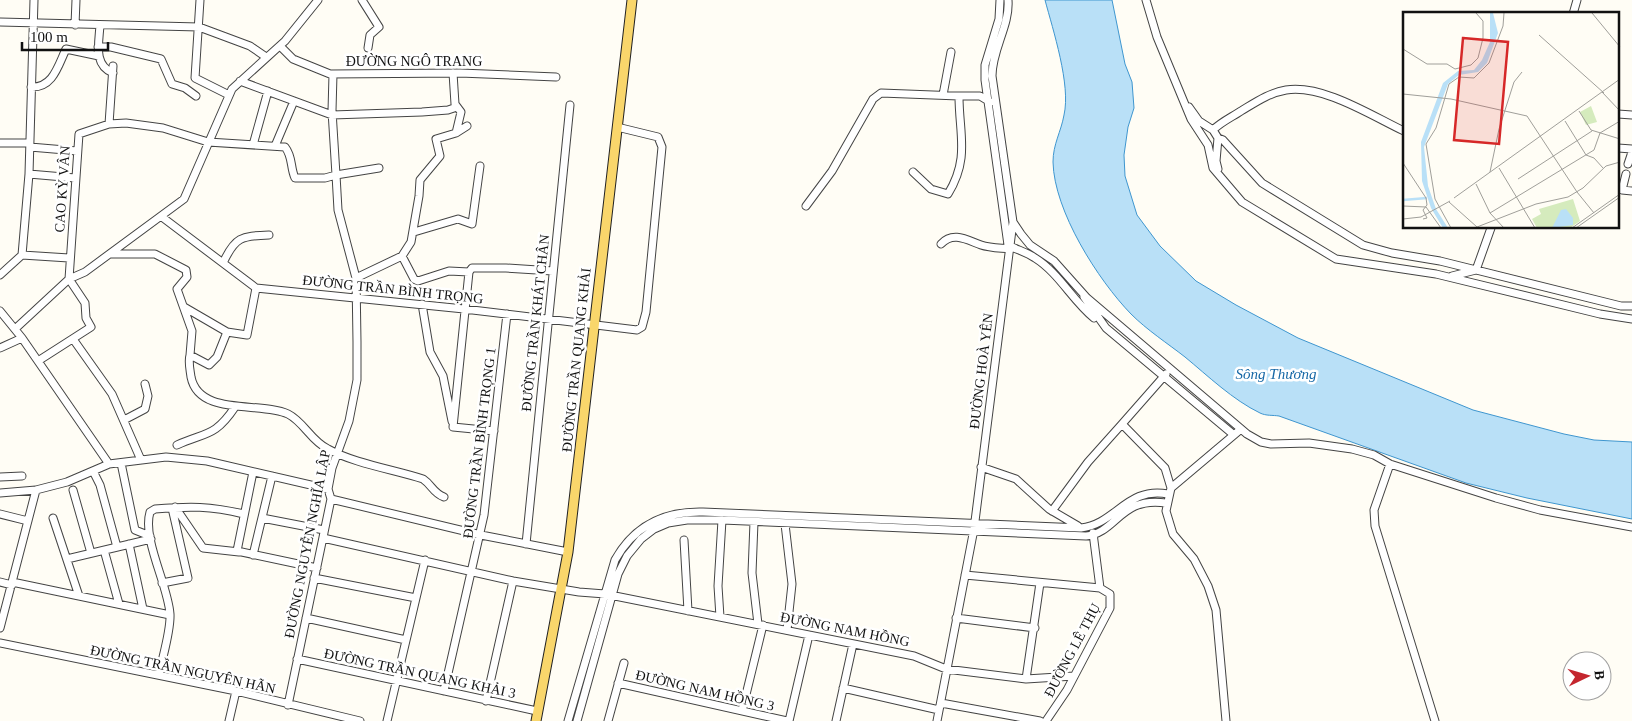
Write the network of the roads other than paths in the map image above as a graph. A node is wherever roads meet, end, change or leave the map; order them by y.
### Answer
1 (34, 0) edge
2 (76, 0) edge
3 (200, 0) edge
4 (318, 0) edge
5 (632, 0) edge
6 (1000, 0) edge
7 (1008, 0) edge
8 (1146, 0) edge
9 (366, 1) edge
10 (0, 22) edge
11 (33, 23) junction
12 (75, 25) junction
13 (100, 25) junction
14 (199, 27) junction
15 (280, 46) junction
16 (98, 47) junction
17 (368, 48) dead end
18 (950, 52) dead end
19 (99, 56) junction
20 (266, 58) junction
21 (992, 68) junction
22 (453, 73) junction
23 (333, 74) junction
24 (556, 77) dead end
25 (985, 80) junction
26 (240, 81) junction
27 (32, 87) junction
28 (268, 91) junction
29 (229, 95) junction
30 (943, 95) junction
31 (196, 96) dead end
32 (959, 96) junction
33 (1184, 98) junction
34 (987, 100) junction
35 (294, 101) junction
36 (570, 105) dead end
37 (457, 107) junction
38 (996, 108) junction
39 (332, 115) junction
40 (109, 124) junction
41 (467, 126) dead end
42 (617, 127) junction
43 (1213, 130) junction
44 (1403, 131) edge
45 (456, 133) junction
46 (1218, 138) junction
47 (208, 142) junction
48 (0, 143) edge
49 (30, 145) junction
50 (254, 145) junction
51 (276, 146) junction
52 (77, 150) junction
53 (1632, 151) edge
54 (1628, 164) dead end
55 (480, 166) dead end
56 (379, 168) dead end
57 (913, 172) dead end
58 (28, 174) junction
59 (336, 175) junction
60 (1623, 175) edge
61 (75, 178) junction
62 (1222, 179) junction
63 (1632, 192) edge
64 (806, 206) dead end
65 (162, 217) junction
66 (1013, 222) junction
67 (1491, 229) edge
68 (414, 232) junction
69 (269, 235) dead end
70 (941, 244) dead end
71 (1010, 248) junction
72 (111, 254) junction
73 (22, 255) junction
74 (402, 256) junction
75 (70, 258) junction
76 (223, 263) junction
77 (1476, 270) junction
78 (553, 271) junction
79 (469, 272) junction
80 (0, 275) edge
81 (1449, 277) junction
82 (356, 278) junction
83 (68, 279) junction
84 (256, 288) junction
85 (1081, 290) junction
86 (358, 299) junction
87 (422, 304) junction
88 (1632, 306) edge
89 (183, 307) junction
90 (464, 308) junction
91 (1, 314) edge
92 (507, 314) junction
93 (548, 319) junction
94 (1632, 319) edge
95 (594, 324) junction
96 (1106, 328) junction
97 (15, 329) junction
98 (227, 332) junction
99 (22, 338) junction
100 (73, 339) junction
101 (0, 348) edge
102 (190, 355) junction
103 (38, 361) junction
104 (1169, 369) junction
105 (1164, 377) junction
106 (145, 384) dead end
107 (235, 407) junction
108 (124, 420) junction
109 (1122, 424) junction
110 (453, 428) junction
111 (1241, 429) junction
112 (494, 431) junction
113 (1234, 435) junction
114 (177, 445) dead end
115 (336, 453) junction
116 (141, 460) junction
117 (121, 463) junction
118 (109, 464) junction
119 (1390, 464) junction
120 (981, 467) junction
121 (93, 470) junction
122 (253, 472) junction
123 (22, 476) dead end
124 (272, 476) junction
125 (0, 477) edge
126 (328, 489) junction
127 (36, 490) junction
128 (73, 490) dead end
129 (1170, 491) junction
130 (0, 493) edge
131 (444, 497) dead end
132 (331, 499) junction
133 (1166, 503) junction
134 (174, 507) junction
135 (1052, 511) junction
136 (0, 514) edge
137 (244, 514) junction
138 (53, 518) dead end
139 (262, 518) junction
140 (722, 520) junction
141 (28, 521) junction
142 (754, 522) junction
143 (785, 524) junction
144 (974, 526) junction
145 (1632, 527) edge
146 (1081, 528) junction
147 (324, 530) junction
148 (1093, 531) junction
149 (481, 535) junction
150 (151, 537) junction
151 (323, 538) junction
152 (684, 540) dead end
153 (129, 544) junction
154 (526, 544) junction
155 (118, 547) junction
156 (104, 550) junction
157 (239, 552) junction
158 (568, 552) junction
159 (92, 553) junction
160 (253, 555) junction
161 (67, 559) junction
162 (425, 560) junction
163 (619, 561) junction
164 (316, 568) junction
165 (472, 572) junction
166 (965, 575) junction
167 (314, 578) junction
168 (513, 580) junction
169 (0, 582) edge
170 (162, 583) junction
171 (1040, 583) junction
172 (12, 584) junction
173 (1100, 588) junction
174 (562, 589) junction
175 (608, 595) junction
176 (79, 596) junction
177 (416, 598) junction
178 (119, 604) junction
179 (143, 609) junction
180 (688, 611) junction
181 (170, 615) junction
182 (720, 617) junction
183 (306, 618) junction
184 (956, 618) junction
185 (761, 625) junction
186 (0, 628) edge
187 (1034, 628) junction
188 (788, 630) junction
189 (809, 634) junction
190 (406, 640) junction
191 (0, 643) edge
192 (853, 644) junction
193 (297, 659) junction
194 (624, 663) dead end
195 (946, 669) junction
196 (159, 675) junction
197 (1074, 676) junction
198 (1026, 679) junction
199 (396, 680) junction
200 (618, 683) junction
201 (843, 688) junction
202 (444, 691) junction
203 (236, 692) junction
204 (486, 701) junction
205 (288, 705) junction
206 (940, 706) junction
207 (538, 711) junction
208 (742, 711) junction
209 (229, 721) edge
210 (360, 721) edge
211 (387, 721) edge
212 (536, 721) edge
213 (568, 721) edge
214 (577, 721) edge
215 (608, 721) edge
216 (788, 721) edge
217 (836, 721) edge
218 (938, 721) edge
219 (1040, 721) edge
220 (1046, 721) edge
221 (1226, 721) edge
222 (1435, 721) edge

1 - 11 street
2 - 12 street
3 - 14 street
4 - 15 street
5 - 42 main road, ĐƯỜNG TRẦN QUANG KHẢI
6 - 25 street
7 - 21 street
8 - 33 street
9 - 17 street
10 - 11 street
11 - 12 street
11 - 27 street
12 - 13 street
13 - 14 street
13 - 16 street
14 - 20 street
14 - 29 street
15 - 20 street
15 - 23 street, ĐƯỜNG NGÔ TRANG
16 - 19 street
16 - 31 street
18 - 30 street
19 - 27 street
19 - 40 street
20 - 26 street
21 - 25 street
21 - 38 street
22 - 23 street, ĐƯỜNG NGÔ TRANG
22 - 24 street, ĐƯỜNG NGÔ TRANG
22 - 37 street
23 - 39 street, ĐƯỜNG NGUYỄN NGHĨA LẬP
25 - 34 street
26 - 28 street
26 - 29 street
27 - 49 street
28 - 35 street
28 - 50 street
29 - 47 street
30 - 32 street
30 - 64 street
32 - 34 street
32 - 57 street
33 - 43 street
33 - 62 street
34 - 38 street
34 - 71 street
35 - 39 street
35 - 51 street
36 - 78 street, ĐƯỜNG TRẦN KHÁT CHÂN
37 - 39 street
37 - 45 street
38 - 66 street
39 - 59 street, ĐƯỜNG NGUYỄN NGHĨA LẬP
40 - 47 street, CAO KỲ VÂN
40 - 52 street, CAO KỲ VÂN
41 - 45 street
42 - 95 main road, ĐƯỜNG TRẦN QUANG KHẢI
42 - 95 street, ĐƯỜNG TRẦN BÌNH TRỌNG
43 - 44 street
43 - 46 street
45 - 68 street
46 - 62 street
46 - 77 street
47 - 50 street, CAO KỲ VÂN
47 - 65 street
48 - 49 street
49 - 52 street
49 - 58 street
50 - 51 street, CAO KỲ VÂN
51 - 59 street
52 - 61 street, CAO KỲ VÂN
53 - 54 street
55 - 68 street
56 - 59 street
58 - 61 street
58 - 73 street
59 - 82 street, ĐƯỜNG NGUYỄN NGHĨA LẬP
60 - 63 street
61 - 75 street, CAO KỲ VÂN
62 - 81 street
65 - 72 street
65 - 76 street
66 - 71 street, ĐƯỜNG HOÀ YÊN
66 - 85 street
67 - 77 street
68 - 74 street
69 - 76 street
70 - 71 street
71 - 96 street
71 - 120 street, ĐƯỜNG HOÀ YÊN
72 - 83 street
72 - 89 street
73 - 75 street
73 - 80 street
74 - 79 street
74 - 82 street
75 - 83 street, CAO KỲ VÂN
76 - 84 street
77 - 81 street
77 - 88 street
78 - 79 street
78 - 93 street, ĐƯỜNG TRẦN KHÁT CHÂN
79 - 90 street
81 - 94 street
82 - 86 street, ĐƯỜNG NGUYỄN NGHĨA LẬP
83 - 97 street
83 - 100 street
84 - 86 street, ĐƯỜNG TRẦN BÌNH TRỌNG
84 - 98 street
85 - 96 street
85 - 104 street
86 - 87 street, ĐƯỜNG TRẦN BÌNH TRỌNG
86 - 115 street, ĐƯỜNG NGUYỄN NGHĨA LẬP
87 - 90 street, ĐƯỜNG TRẦN BÌNH TRỌNG
87 - 110 street
89 - 98 street
89 - 102 street
90 - 92 street, ĐƯỜNG TRẦN BÌNH TRỌNG
90 - 110 street
91 - 97 street
92 - 93 street, ĐƯỜNG TRẦN BÌNH TRỌNG
92 - 112 street, ĐƯỜNG TRẦN BÌNH TRỌNG 1
93 - 95 street, ĐƯỜNG TRẦN BÌNH TRỌNG
93 - 154 street, ĐƯỜNG TRẦN KHÁT CHÂN
95 - 158 main road, ĐƯỜNG TRẦN QUANG KHẢI
96 - 105 street
97 - 99 street
98 - 102 street
99 - 101 street
99 - 103 street
100 - 103 street
100 - 108 street
102 - 107 street
103 - 118 street
104 - 105 street
104 - 111 street
105 - 109 street
105 - 113 street
106 - 108 street
107 - 114 street
107 - 115 street
108 - 116 street
109 - 129 street
109 - 135 street
110 - 112 street
111 - 113 street
111 - 119 street
112 - 149 street, ĐƯỜNG TRẦN BÌNH TRỌNG 1
113 - 129 street
115 - 126 street, ĐƯỜNG NGUYỄN NGHĨA LẬP
115 - 131 street
116 - 117 street
116 - 122 street
117 - 118 street
117 - 150 street
118 - 121 street
119 - 145 street
119 - 222 street
120 - 135 street
120 - 144 street, ĐƯỜNG HOÀ YÊN
121 - 127 street
121 - 155 street
122 - 124 street
122 - 137 street
123 - 125 street
124 - 126 street
124 - 139 street
126 - 132 street, ĐƯỜNG NGUYỄN NGHĨA LẬP
127 - 130 street
127 - 141 street
128 - 159 street
129 - 133 street
129 - 148 street
132 - 147 street, ĐƯỜNG NGUYỄN NGHĨA LẬP
132 - 149 street
133 - 148 street
133 - 221 street
134 - 137 street
134 - 150 street
134 - 157 street
134 - 170 street
135 - 146 street
136 - 141 street
137 - 157 street
138 - 161 street
139 - 147 street
139 - 160 street
140 - 142 street
140 - 163 street
140 - 182 street
141 - 172 street
142 - 143 street
142 - 185 street
143 - 144 street
143 - 188 street
144 - 146 street
144 - 148 street
144 - 163 street
144 - 166 street, ĐƯỜNG HOÀ YÊN
146 - 148 street
147 - 151 street, ĐƯỜNG NGUYỄN NGHĨA LẬP
148 - 173 street, ĐƯỜNG LÊ THỤ
149 - 154 street
149 - 165 street, ĐƯỜNG TRẦN BÌNH TRỌNG 1
150 - 153 street
150 - 170 street
151 - 162 street, ĐƯỜNG NAM HỒNG
151 - 164 street, ĐƯỜNG NGUYỄN NGHĨA LẬP
152 - 180 street
153 - 155 street
153 - 179 street
154 - 158 street
155 - 156 street
156 - 159 street
156 - 178 street
157 - 160 street
158 - 174 main road, ĐƯỜNG TRẦN QUANG KHẢI
159 - 161 street
160 - 164 street
161 - 176 street
162 - 165 street, ĐƯỜNG NAM HỒNG
162 - 177 street
163 - 175 street
164 - 167 street, ĐƯỜNG NGUYỄN NGHĨA LẬP
165 - 168 street, ĐƯỜNG NAM HỒNG
165 - 202 street, ĐƯỜNG TRẦN BÌNH TRỌNG 1
166 - 171 street
166 - 184 street, ĐƯỜNG HOÀ YÊN
167 - 177 street
167 - 183 street, ĐƯỜNG NGUYỄN NGHĨA LẬP
168 - 174 street, ĐƯỜNG NAM HỒNG
168 - 204 street
169 - 172 street
170 - 181 street
171 - 173 street
171 - 187 street
172 - 176 street
172 - 186 street
173 - 197 street, ĐƯỜNG LÊ THỤ
174 - 175 street, ĐƯỜNG NAM HỒNG
174 - 207 main road, ĐƯỜNG TRẦN QUANG KHẢI
175 - 180 street, ĐƯỜNG NAM HỒNG
175 - 213 street
175 - 214 street
176 - 178 street
177 - 190 street
178 - 179 street
179 - 181 street
180 - 182 street, ĐƯỜNG NAM HỒNG
181 - 196 street
182 - 185 street, ĐƯỜNG NAM HỒNG
183 - 190 street
183 - 193 street, ĐƯỜNG NGUYỄN NGHĨA LẬP
184 - 187 street
184 - 195 street, ĐƯỜNG HOÀ YÊN
185 - 188 street, ĐƯỜNG NAM HỒNG
185 - 208 street
187 - 198 street
188 - 189 street, ĐƯỜNG NAM HỒNG
189 - 192 street, ĐƯỜNG NAM HỒNG
189 - 216 street
190 - 199 street
191 - 196 street, ĐƯỜNG TRẦN NGUYÊN HÃN
192 - 195 street, ĐƯỜNG NAM HỒNG
192 - 201 street
193 - 199 street, ĐƯỜNG TRẦN QUANG KHẢI 3
193 - 205 street, ĐƯỜNG NGUYỄN NGHĨA LẬP
194 - 200 street
195 - 198 street, ĐƯỜNG NAM HỒNG
195 - 206 street, ĐƯỜNG HOÀ YÊN
196 - 203 street, ĐƯỜNG TRẦN NGUYÊN HÃN
197 - 198 street, ĐƯỜNG NAM HỒNG
197 - 220 street, ĐƯỜNG LÊ THỤ
199 - 202 street, ĐƯỜNG TRẦN QUANG KHẢI 3
199 - 211 street
200 - 208 street, ĐƯỜNG NAM HỒNG 3
200 - 215 street
201 - 206 street
201 - 217 street
202 - 204 street, ĐƯỜNG TRẦN QUANG KHẢI 3
203 - 205 street, ĐƯỜNG TRẦN NGUYÊN HÃN
203 - 209 street
204 - 207 street, ĐƯỜNG TRẦN QUANG KHẢI 3
205 - 210 street, ĐƯỜNG TRẦN NGUYÊN HÃN
206 - 218 street, ĐƯỜNG HOÀ YÊN
206 - 219 street
207 - 212 main road, ĐƯỜNG TRẦN QUANG KHẢI
208 - 216 street, ĐƯỜNG NAM HỒNG 3

